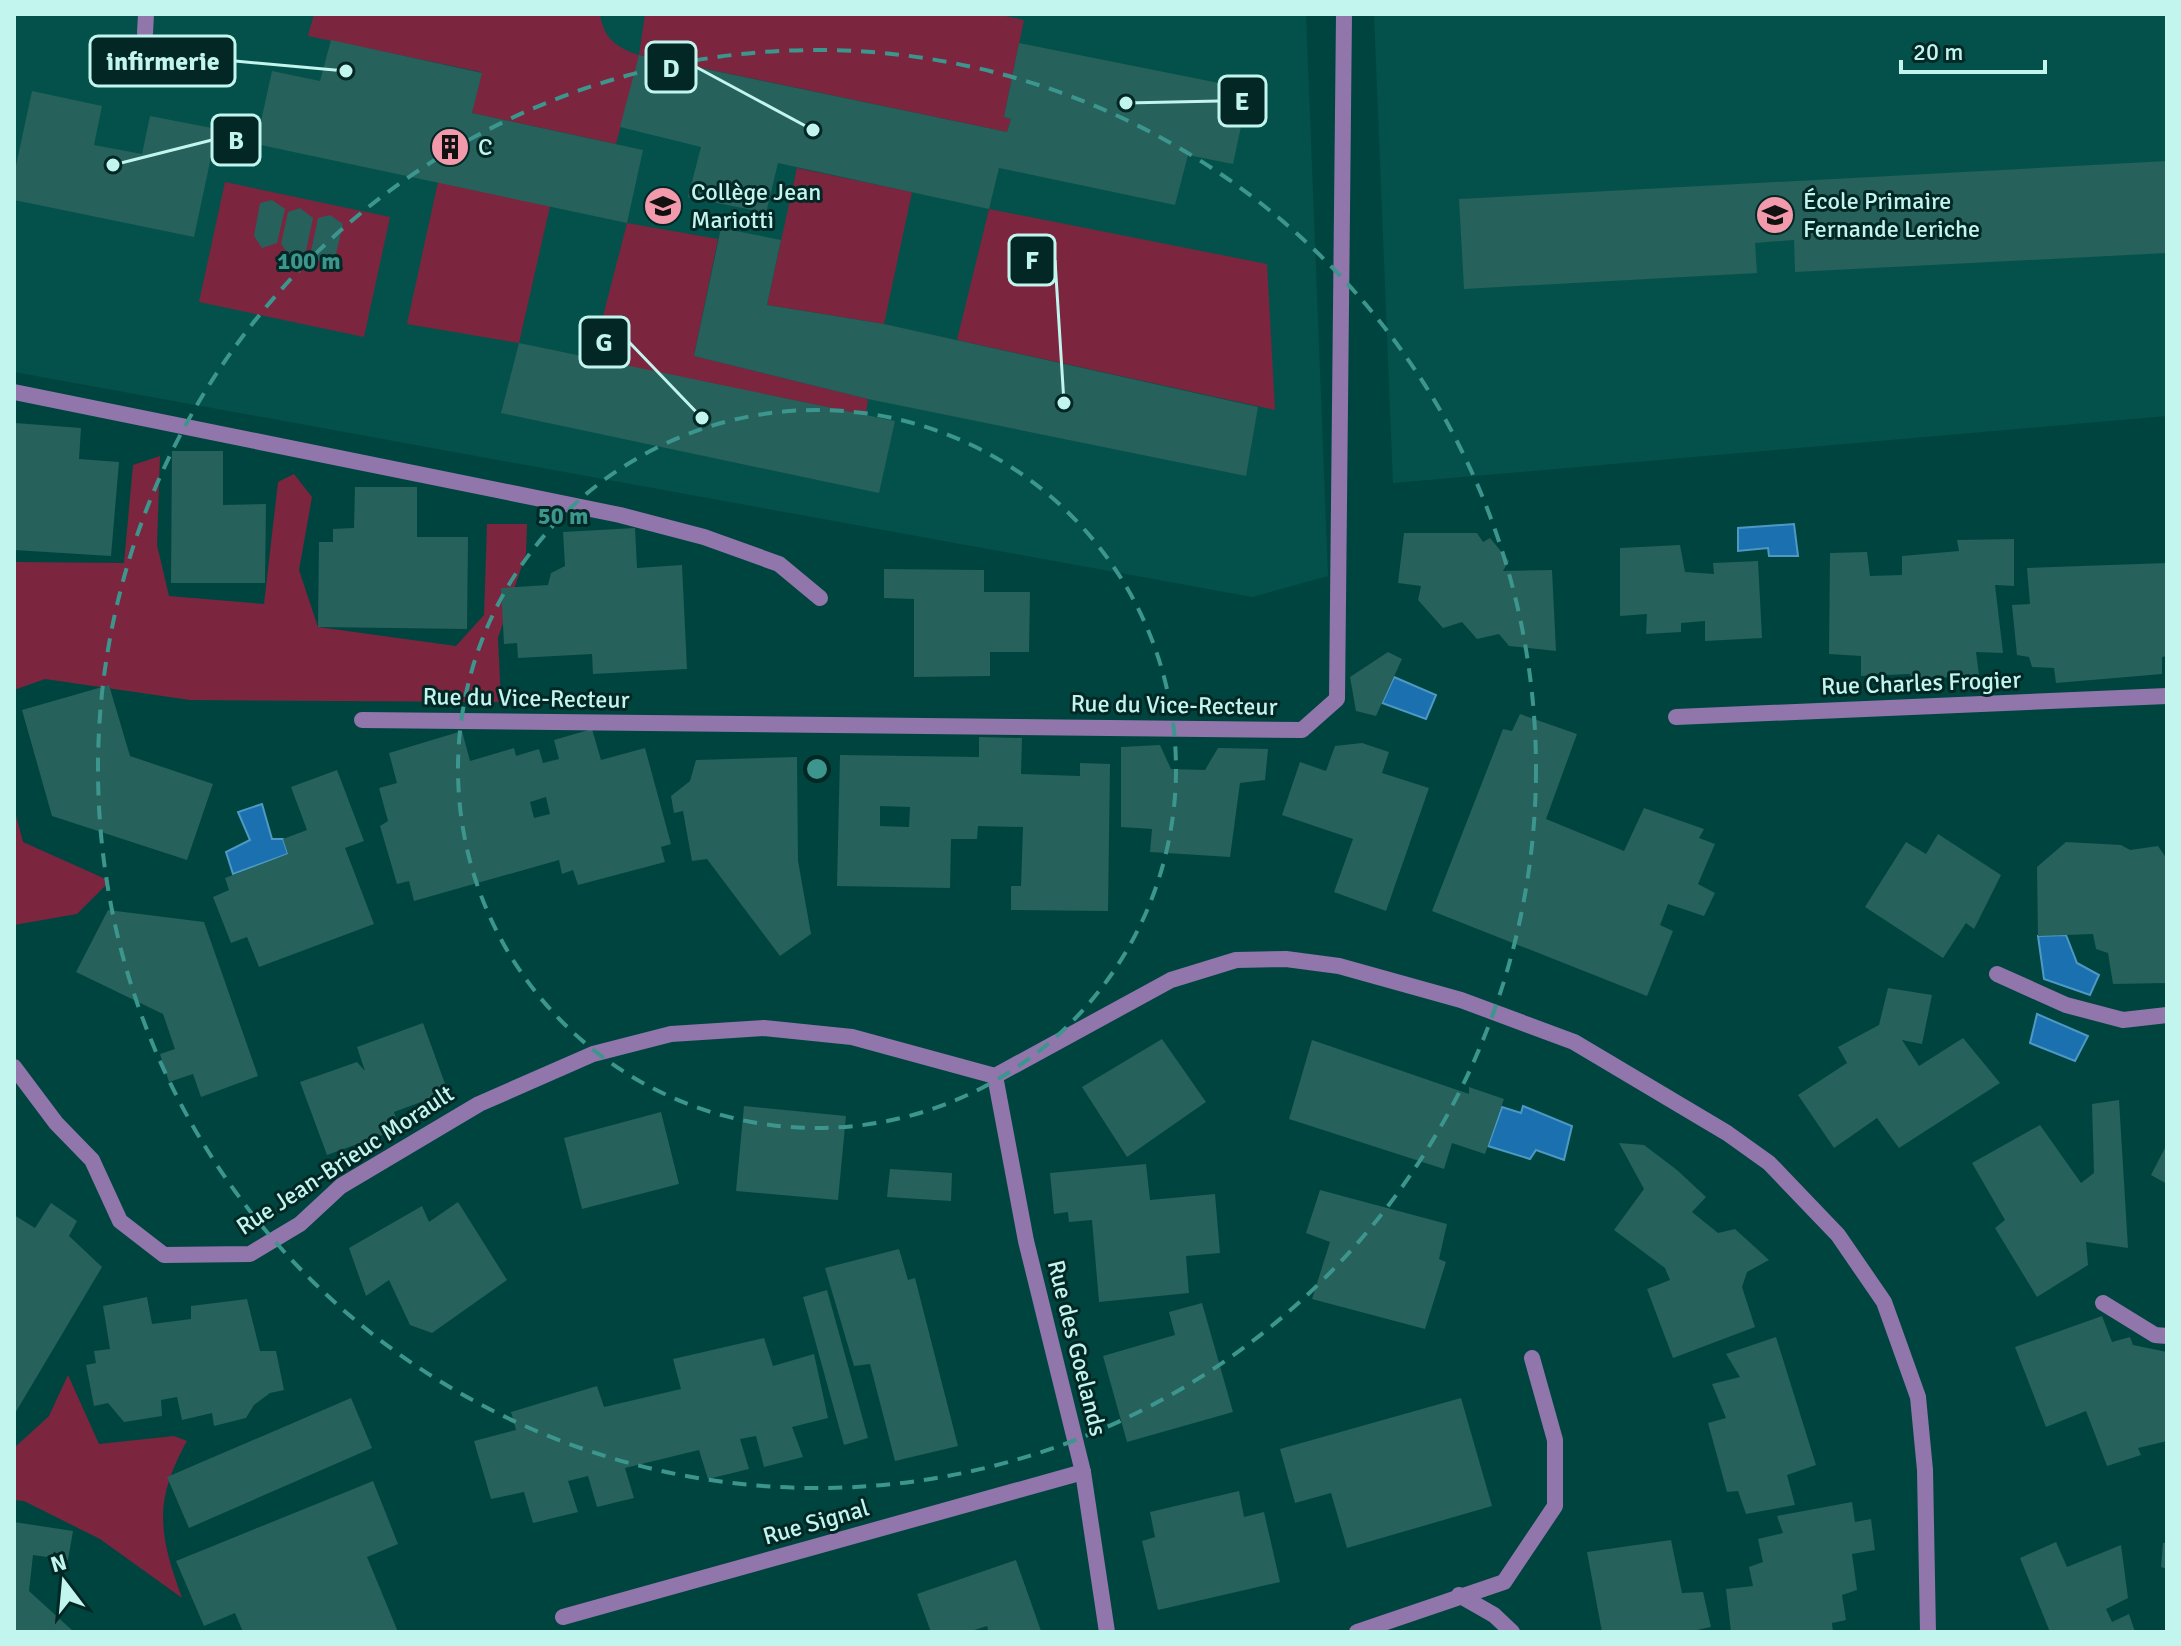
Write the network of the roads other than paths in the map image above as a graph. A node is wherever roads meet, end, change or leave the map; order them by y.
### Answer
1 (146, 14) edge
2 (1344, 14) edge
3 (145, 33) dead end
4 (14, 392) edge
5 (820, 598) dead end
6 (2167, 696) edge
7 (1676, 717) dead end
8 (362, 720) dead end
9 (1997, 974) dead end
10 (2167, 1015) edge
11 (14, 1067) edge
12 (995, 1076) junction
13 (2103, 1303) dead end
14 (2167, 1336) edge
15 (1532, 1358) dead end
16 (1083, 1472) junction
17 (1459, 1595) junction
18 (563, 1617) dead end
19 (1107, 1632) edge
20 (1357, 1632) edge
21 (1512, 1632) edge
22 (1928, 1632) edge

1 - 3 street
2 - 8 street, Rue du Vice-Recteur
4 - 5 street
6 - 7 street, Rue Charles Frogier
9 - 10 street
11 - 12 street, Rue Jean-Brieuc Morault
12 - 16 street, Rue des Goelands
12 - 22 street
13 - 14 street
15 - 17 street
16 - 18 street, Rue Signal
16 - 19 street, Rue des Goelands
17 - 20 street
17 - 21 street

